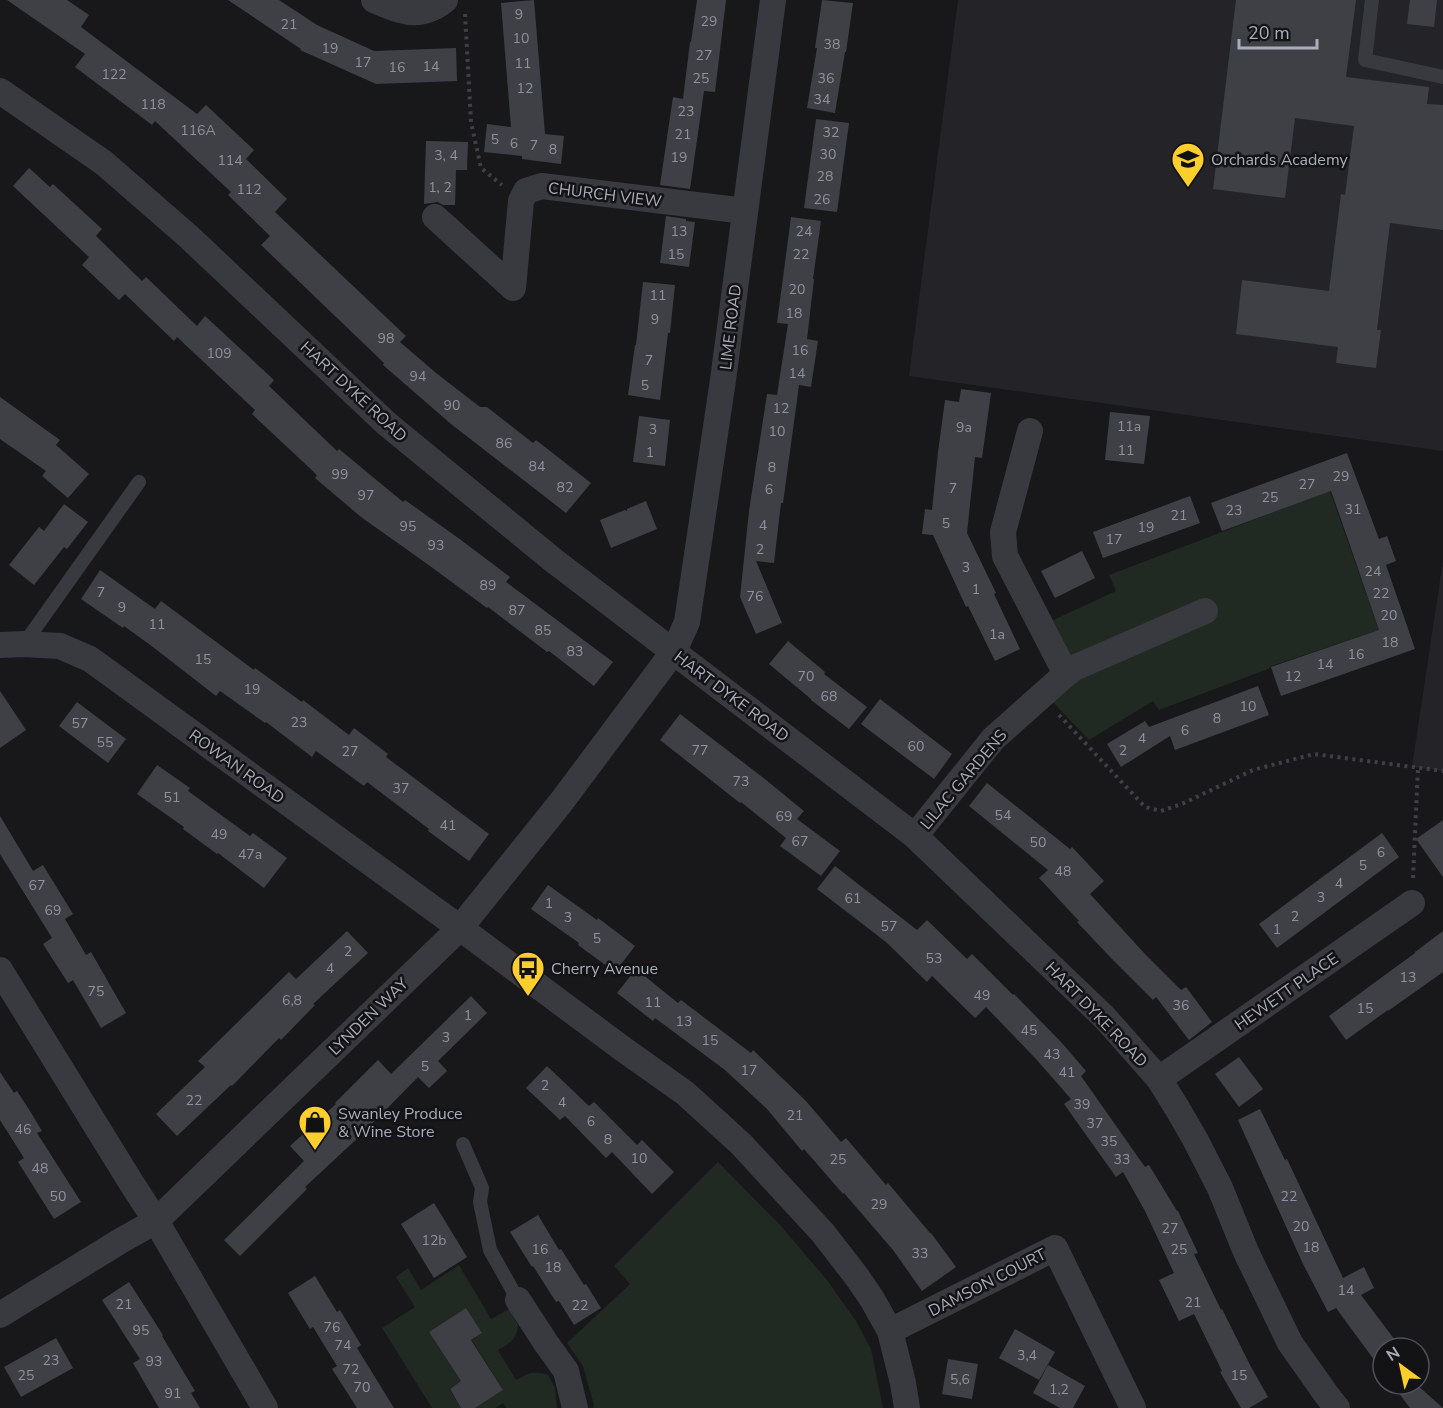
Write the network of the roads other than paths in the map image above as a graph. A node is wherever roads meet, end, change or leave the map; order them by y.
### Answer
1 (374, 0) edge
2 (773, 0) edge
3 (1372, 0) edge
4 (455, 5) edge
5 (1443, 76) edge
6 (0, 91) edge
7 (745, 211) junction
8 (435, 218) dead end
9 (1030, 431) dead end
10 (139, 482) dead end
11 (1205, 611) dead end
12 (12, 645) edge
13 (674, 651) junction
14 (1066, 674) junction
15 (915, 836) junction
16 (1412, 903) road end
17 (460, 928) junction
18 (0, 970) edge
19 (1159, 1079) junction
20 (463, 1144) dead end
21 (156, 1221) junction
22 (518, 1300) joint
23 (0, 1315) edge
24 (890, 1331) junction
25 (265, 1408) edge
26 (575, 1408) edge
27 (907, 1408) edge
28 (1132, 1408) edge
29 (1337, 1408) edge

1 - 4 street
2 - 7 street, LIME ROAD
3 - 5 lane
6 - 13 street, HART DYKE ROAD
7 - 8 street, CHURCH VIEW
7 - 13 street, LIME ROAD
9 - 14 street
10 - 12 lane
11 - 14 street, LILAC GARDENS
12 - 17 street, ROWAN ROAD
13 - 15 street, HART DYKE ROAD
13 - 17 street, LYNDEN WAY
14 - 15 street, LILAC GARDENS
15 - 19 street, HART DYKE ROAD
16 - 19 street, HEWETT PLACE
17 - 21 street, LYNDEN WAY
17 - 24 street
18 - 21 street
19 - 29 street, HART DYKE ROAD
20 - 22 lane
21 - 23 street, LYNDEN WAY
21 - 25 street
22 - 26 street
24 - 27 street
24 - 28 street, DAMSON COURT

